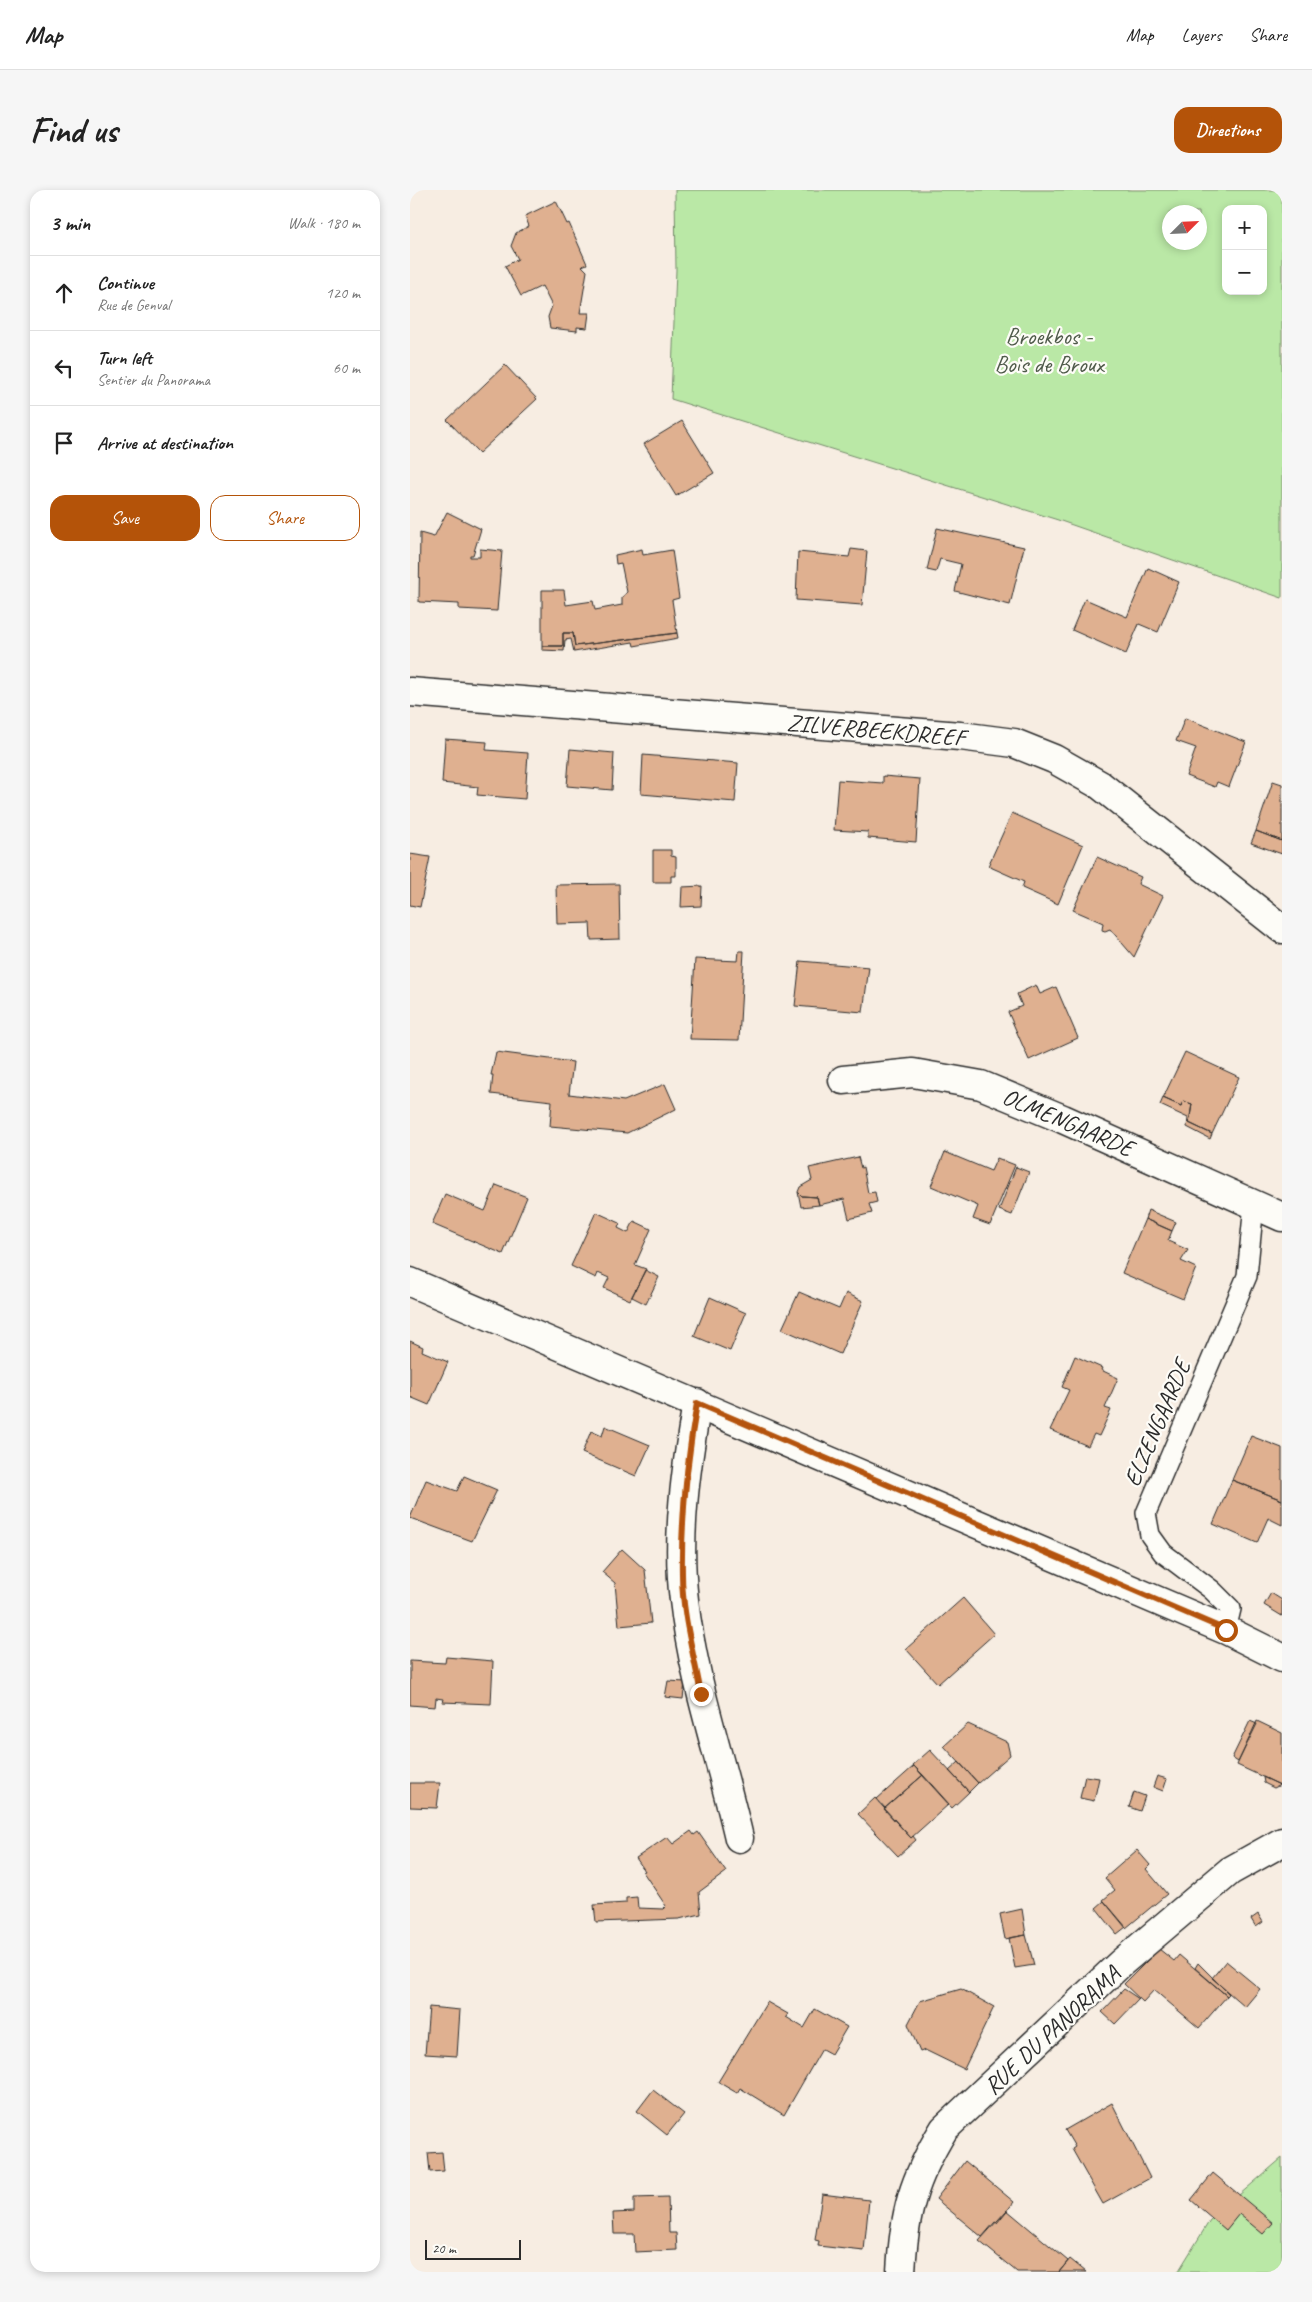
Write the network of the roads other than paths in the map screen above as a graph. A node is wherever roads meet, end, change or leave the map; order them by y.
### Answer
1 (410, 692) edge
2 (1282, 929) edge
3 (843, 1080) dead end
4 (1254, 1204) junction
5 (1282, 1217) edge
6 (410, 1282) edge
7 (697, 1403) junction
8 (1226, 1630) junction
9 (1282, 1658) edge
10 (738, 1838) dead end
11 (1282, 1842) edge
12 (901, 2272) edge

1 - 2 street, ZILVERBEEKDREEF
3 - 4 street, OLMENGAARDE
4 - 5 street, OLMENGAARDE
4 - 8 lane, ELZENGAARDE
6 - 7 street
7 - 8 street
7 - 10 street
8 - 9 street
11 - 12 street, RUE DU PANORAMA

